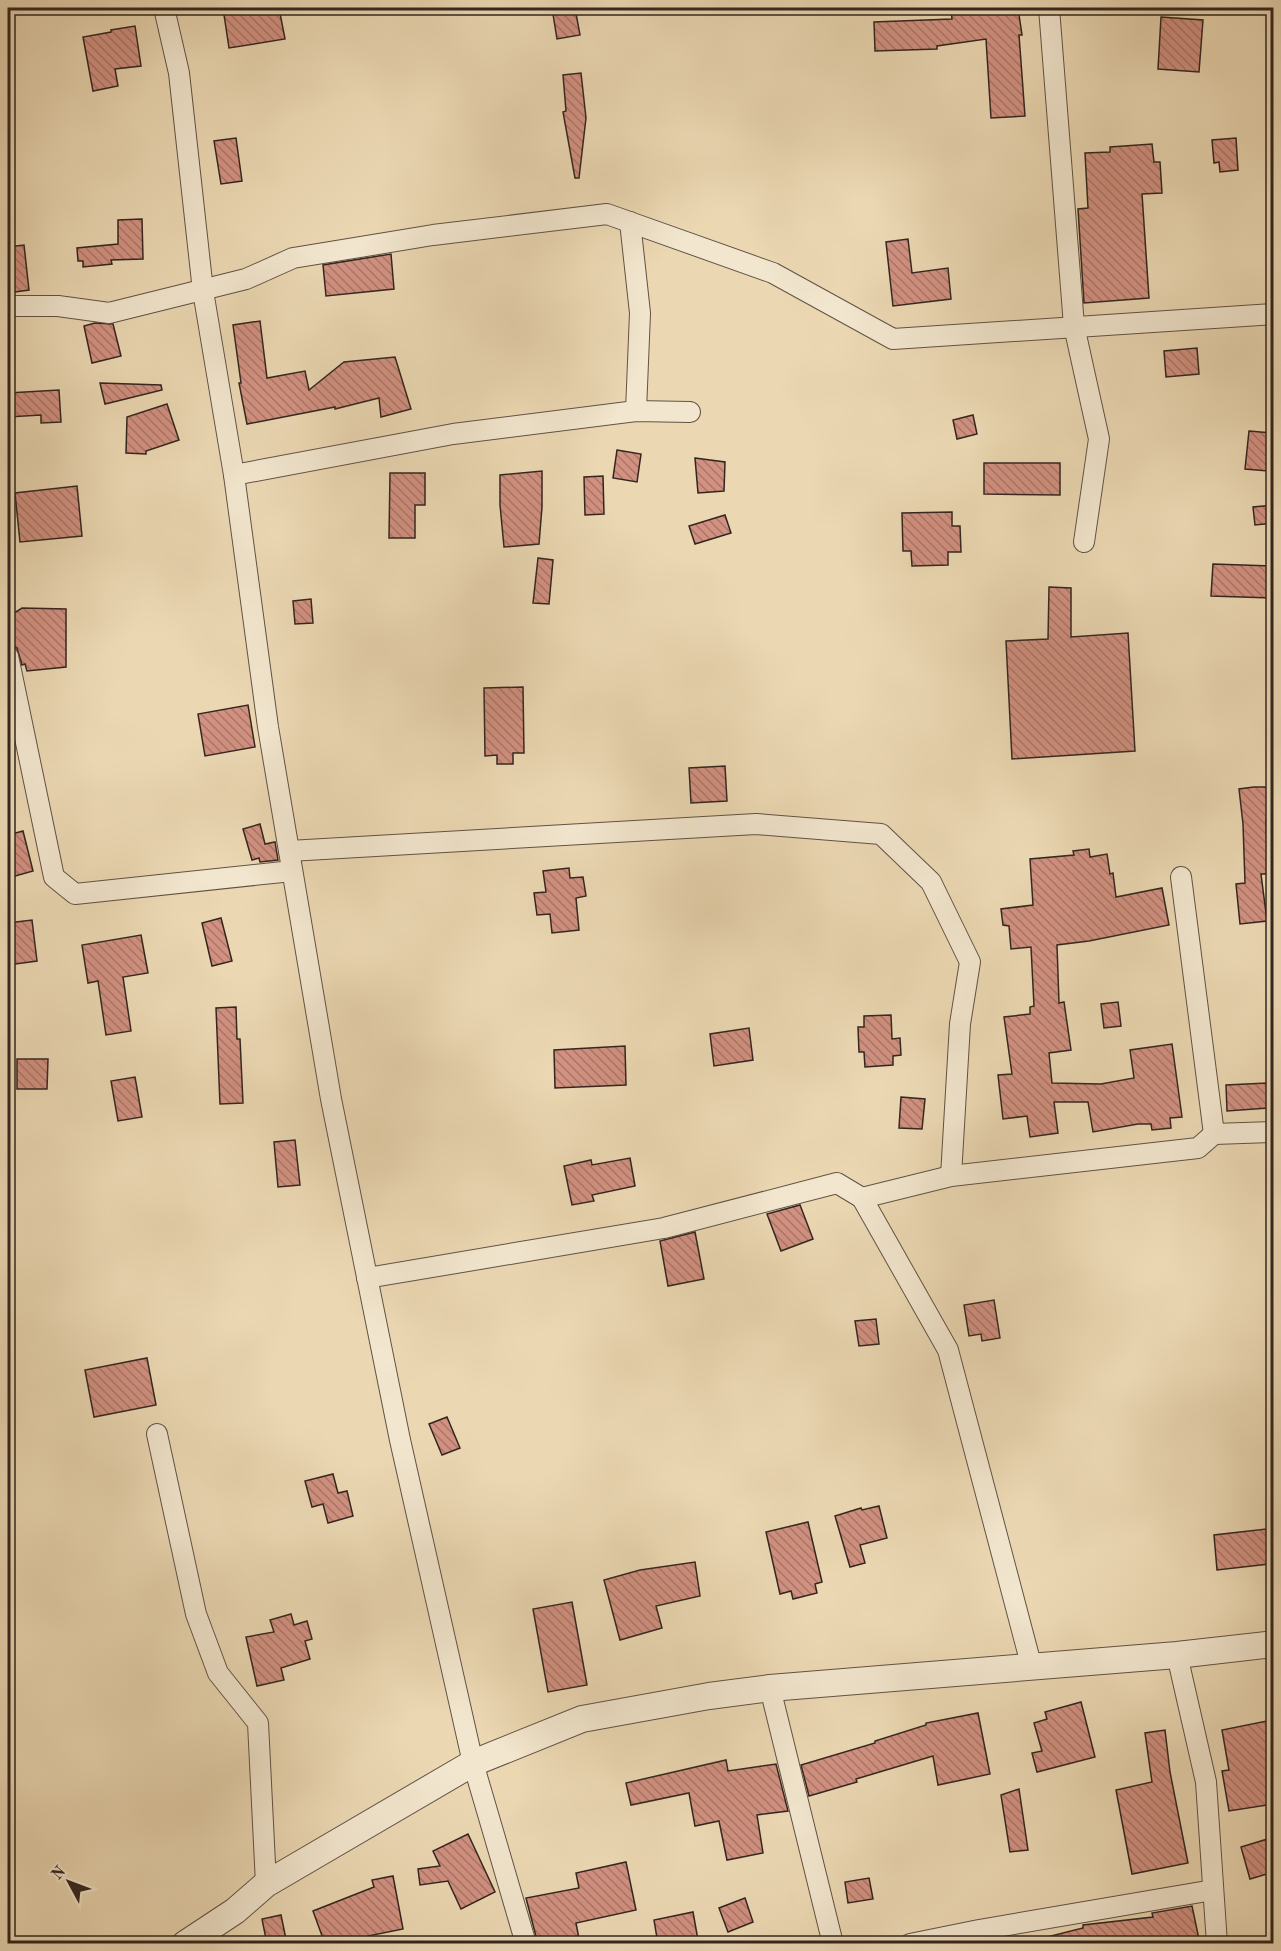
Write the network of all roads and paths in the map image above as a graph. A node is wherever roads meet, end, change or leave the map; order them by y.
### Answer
1 (164, 8) edge
2 (1049, 8) edge
3 (630, 222) junction
4 (203, 291) junction
5 (8, 306) edge
6 (1274, 314) edge
7 (1074, 326) junction
8 (636, 411) junction
9 (690, 412) dead end
10 (234, 475) junction
11 (1084, 542) dead end
12 (8, 656) edge
13 (289, 851) junction
14 (292, 871) junction
15 (1181, 877) dead end
16 (1274, 1132) edge
17 (1214, 1134) junction
18 (951, 1176) junction
19 (862, 1198) junction
20 (367, 1278) junction
21 (157, 1434) dead end
22 (1274, 1644) edge
23 (1177, 1655) junction
24 (1032, 1668) junction
25 (770, 1688) junction
26 (473, 1763) junction
27 (266, 1884) junction
28 (1213, 1890) junction
29 (189, 1943) edge
30 (526, 1944) edge
31 (833, 1944) edge
32 (910, 1944) edge
33 (1217, 1944) edge

1 - 4 street
2 - 7 street
3 - 4 street
3 - 7 street
3 - 8 street
4 - 5 street
4 - 10 street
6 - 7 street
7 - 11 street
8 - 9 street
8 - 10 street
10 - 13 street
12 - 14 street
13 - 14 street
13 - 18 street
14 - 20 street
15 - 17 street
16 - 17 street
17 - 18 street
18 - 19 street
19 - 20 street
19 - 24 street
20 - 26 street
21 - 27 street
22 - 23 street
23 - 24 street
23 - 28 street
24 - 25 street
25 - 26 street
25 - 31 street
26 - 27 street
26 - 30 street
27 - 29 street
28 - 32 street
28 - 33 street

